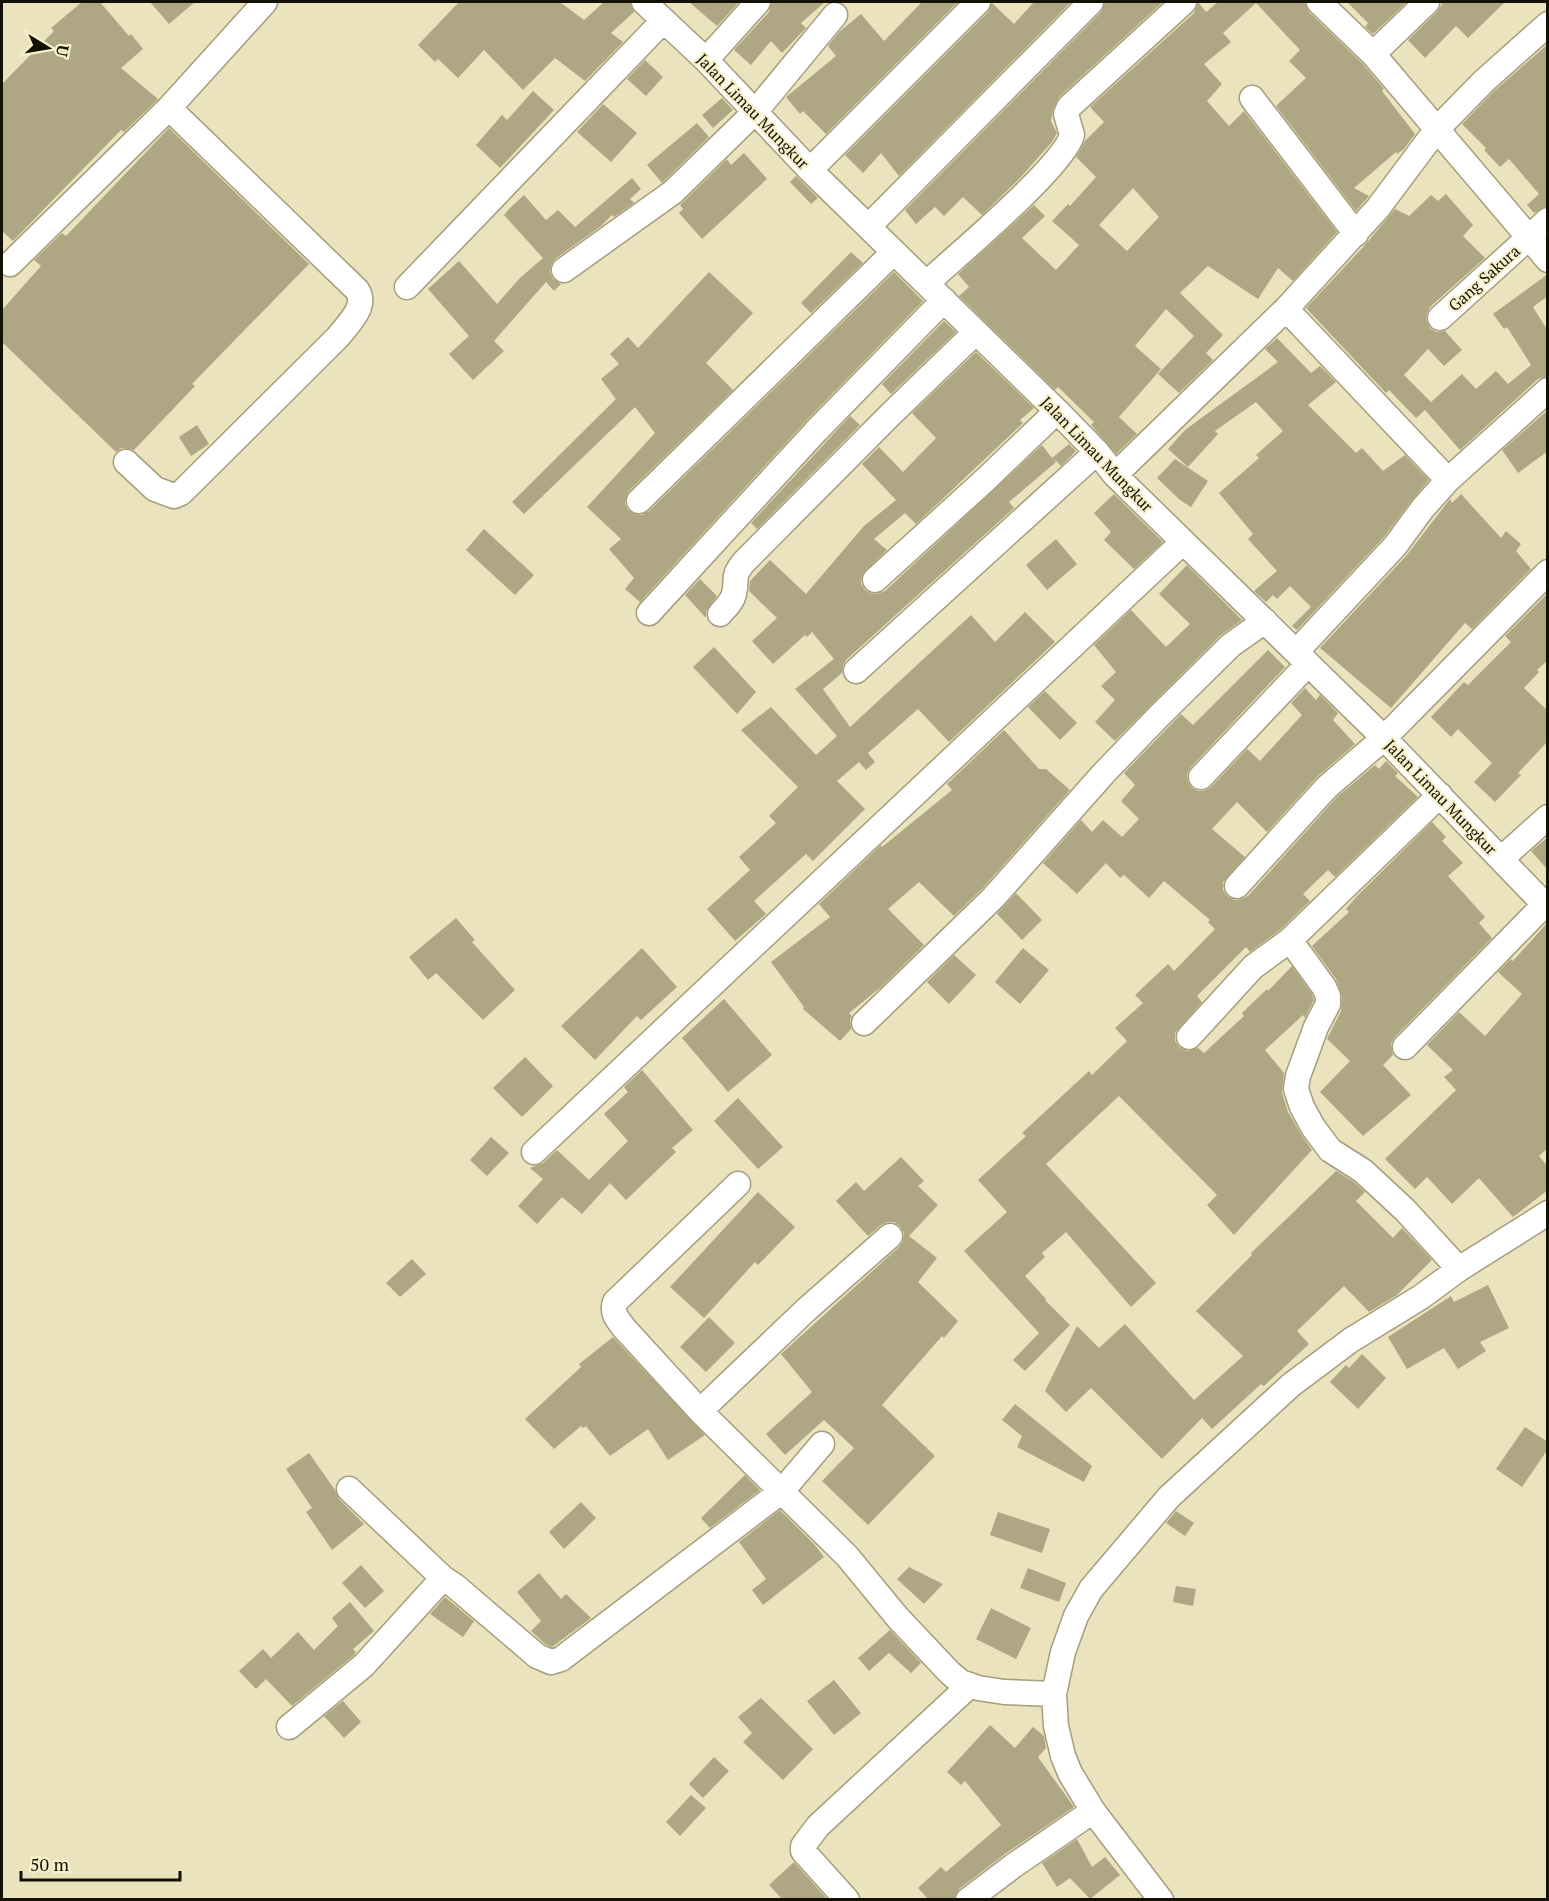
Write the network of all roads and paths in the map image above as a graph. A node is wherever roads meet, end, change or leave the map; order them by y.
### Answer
1 (265, 2) edge
2 (644, 2) edge
3 (758, 2) edge
4 (978, 2) edge
5 (1091, 2) edge
6 (1184, 2) edge
7 (1427, 2) edge
8 (1328, 4) edge
9 (835, 15) dead end
10 (663, 21) junction
11 (1548, 24) edge
12 (1373, 54) junction
13 (706, 60) junction
14 (1252, 98) dead end
15 (169, 108) junction
16 (754, 112) junction
17 (1437, 129) junction
18 (810, 170) junction
19 (1548, 220) edge
20 (869, 226) junction
21 (1356, 234) junction
22 (1528, 239) junction
23 (894, 252) junction
24 (1548, 260) edge
25 (10, 264) dead end
26 (564, 270) dead end
27 (927, 283) junction
28 (407, 287) dead end
29 (944, 300) junction
30 (1286, 309) junction
31 (1440, 318) dead end
32 (976, 332) junction
33 (1548, 390) edge
34 (1057, 411) junction
35 (1096, 452) junction
36 (126, 462) dead end
37 (1114, 475) junction
38 (1448, 480) junction
39 (639, 501) dead end
40 (1183, 542) junction
41 (1548, 572) edge
42 (875, 580) dead end
43 (649, 613) dead end
44 (720, 614) dead end
45 (1264, 621) junction
46 (1302, 658) junction
47 (856, 671) dead end
48 (1384, 738) junction
49 (1201, 777) dead end
50 (1440, 795) junction
51 (1548, 817) edge
52 (1501, 859) junction
53 (1237, 886) dead end
54 (1546, 907) edge
55 (1290, 940) junction
56 (864, 1023) dead end
57 (1190, 1037) dead end
58 (1405, 1047) dead end
59 (534, 1152) dead end
60 (738, 1184) dead end
61 (1548, 1213) edge
62 (890, 1236) dead end
63 (1459, 1269) junction
64 (700, 1411) junction
65 (822, 1444) dead end
66 (349, 1489) dead end
67 (782, 1491) junction
68 (443, 1578) junction
69 (969, 1686) junction
70 (1054, 1694) junction
71 (289, 1727) dead end
72 (1093, 1810) junction
73 (847, 1899) edge
74 (969, 1899) edge
75 (1161, 1899) edge

1 - 15 street
2 - 10 street, Jalan Limau Mungkur
3 - 13 street
4 - 18 street
5 - 20 street
6 - 27 street
7 - 12 street
8 - 12 street
9 - 16 street
10 - 13 street, Jalan Limau Mungkur
10 - 28 street
11 - 17 street
12 - 17 street
13 - 16 street, Jalan Limau Mungkur
14 - 21 street
15 - 25 street
15 - 36 street
16 - 18 street, Jalan Limau Mungkur
16 - 26 street
17 - 21 street
17 - 22 street
18 - 20 street, Jalan Limau Mungkur
19 - 22 street, Gang Sakura
20 - 23 street, Jalan Limau Mungkur
21 - 30 street
22 - 24 street
22 - 31 street, Gang Sakura
23 - 27 street, Jalan Limau Mungkur
23 - 39 street
27 - 29 street, Jalan Limau Mungkur
29 - 32 street, Jalan Limau Mungkur
29 - 43 street
30 - 37 street
30 - 38 street
32 - 34 street, Jalan Limau Mungkur
32 - 44 street
33 - 38 street
34 - 35 street, Jalan Limau Mungkur
34 - 42 street
35 - 37 street, Jalan Limau Mungkur
35 - 47 street
37 - 40 street, Jalan Limau Mungkur
38 - 46 street
40 - 45 street, Jalan Limau Mungkur
40 - 59 street
41 - 48 street
45 - 46 street, Jalan Limau Mungkur
45 - 56 street
46 - 48 street, Jalan Limau Mungkur
46 - 49 street
48 - 50 street, Jalan Limau Mungkur
48 - 53 street
50 - 52 street, Jalan Limau Mungkur
50 - 55 street
51 - 52 street
52 - 54 street, Jalan Limau Mungkur
54 - 58 street
55 - 57 street
55 - 63 street
60 - 64 street
61 - 63 street
62 - 64 street
63 - 70 street
64 - 67 street
65 - 67 street
66 - 68 street
67 - 68 street
67 - 69 street
68 - 71 street
69 - 70 street
69 - 73 street
70 - 72 street
72 - 74 street
72 - 75 street

